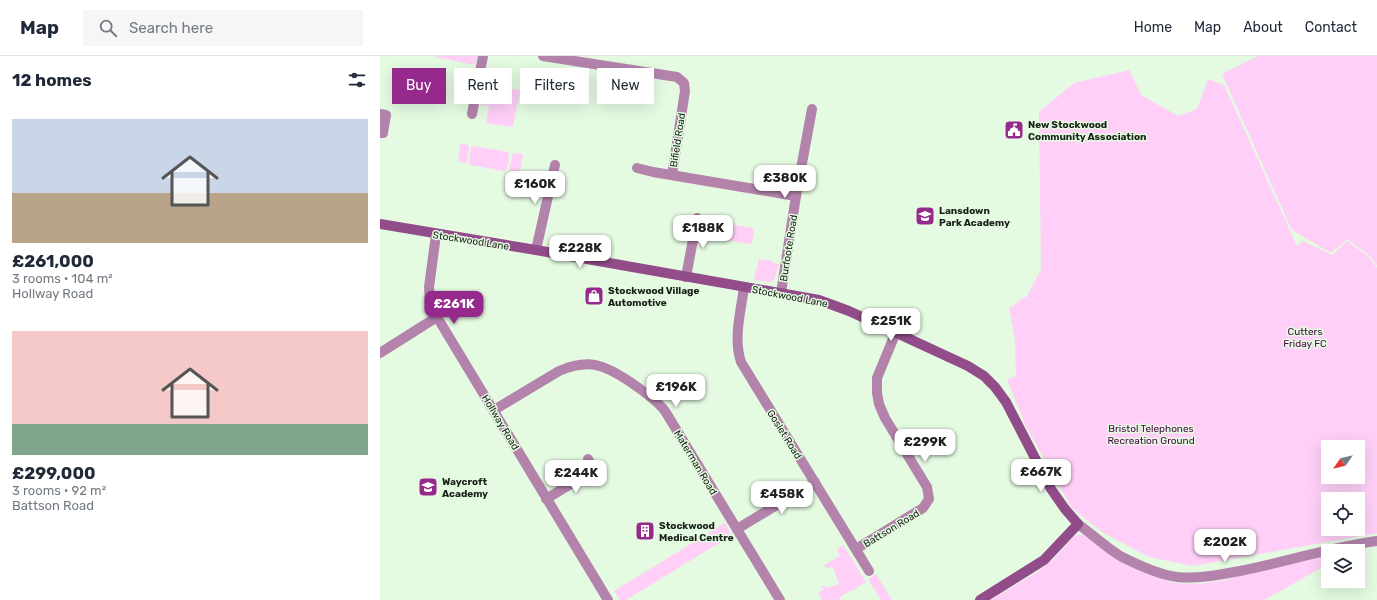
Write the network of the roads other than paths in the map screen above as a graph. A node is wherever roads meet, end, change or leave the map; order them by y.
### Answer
1 (483, 56) edge
2 (547, 56) edge
3 (812, 109) dead end
4 (380, 114) edge
5 (472, 114) dead end
6 (380, 133) edge
7 (555, 165) dead end
8 (637, 168) dead end
9 (672, 175) junction
10 (796, 196) junction
11 (697, 218) dead end
12 (380, 224) edge
13 (436, 235) junction
14 (536, 250) junction
15 (686, 277) junction
16 (744, 287) junction
17 (781, 293) junction
18 (437, 317) junction
19 (896, 332) junction
20 (380, 353) edge
21 (494, 410) junction
22 (588, 459) dead end
23 (594, 470) junction
24 (600, 480) dead end
25 (815, 482) junction
26 (546, 499) junction
27 (1078, 524) junction
28 (737, 529) junction
29 (1377, 541) edge
30 (856, 549) junction
31 (868, 571) dead end
32 (608, 600) edge
33 (780, 600) edge
34 (980, 600) edge

1 - 5 street
2 - 9 street, Bifield Road
3 - 10 street, Burfoote Road
4 - 6 street
7 - 14 street
8 - 9 street
9 - 10 street
10 - 17 street, Burfoote Road
11 - 15 street
12 - 13 street, Stockwood Lane
13 - 14 street, Stockwood Lane
13 - 18 street, Hollway Road
14 - 15 street, Stockwood Lane
15 - 16 street, Stockwood Lane
16 - 17 street, Stockwood Lane
16 - 25 street, Goslet Road
17 - 19 street, Stockwood Lane
18 - 20 street
18 - 21 street, Hollway Road
19 - 27 street, Stockwood Lane
19 - 30 street, Battson Road
21 - 26 street, Hollway Road
21 - 28 street, Materman Road
22 - 23 street
23 - 24 street
23 - 26 street
25 - 28 street
25 - 30 street, Goslet Road
26 - 32 street, Hollway Road
27 - 29 street, Stockwood Lane
27 - 34 street
28 - 33 street, Materman Road
30 - 31 street, Goslet Road

